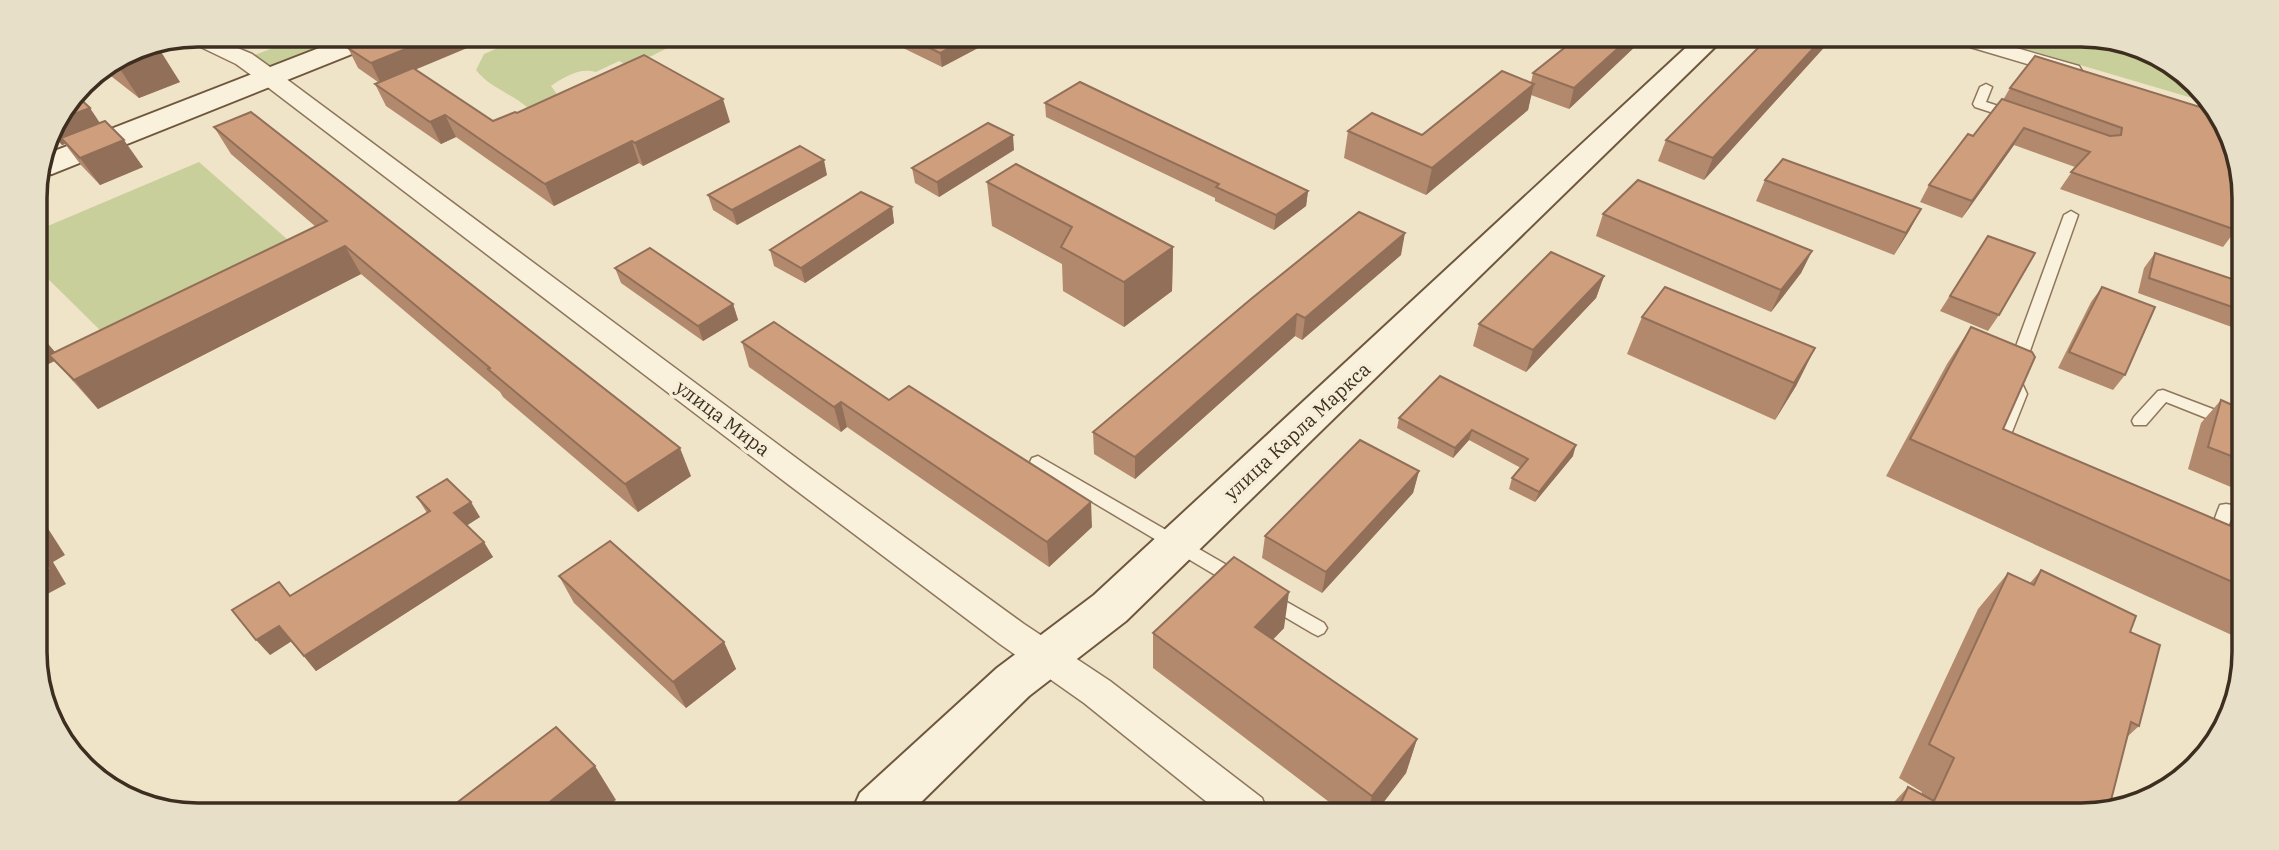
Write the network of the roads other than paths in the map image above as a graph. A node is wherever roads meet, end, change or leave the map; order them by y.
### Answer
1 (216, 47) edge
2 (277, 47) edge
3 (345, 47) edge
4 (1702, 47) edge
5 (1990, 47) edge
6 (244, 59) junction
7 (269, 77) junction
8 (2093, 78) edge
9 (1986, 87) dead end
10 (198, 104) junction
11 (1979, 104) junction
12 (1971, 116) dead end
13 (2020, 118) edge
14 (51, 163) edge
15 (2071, 215) dead end
16 (2140, 421) dead end
17 (2232, 422) edge
18 (1038, 462) dead end
19 (2007, 463) edge
20 (2226, 510) dead end
21 (1177, 544) junction
22 (2199, 547) edge
23 (1318, 628) dead end
24 (1047, 657) junction
25 (1237, 802) edge
26 (886, 803) edge

1 - 6 street, улица Мира
2 - 6 street
3 - 7 street
4 - 21 street, улица Карла Маркса
5 - 8 street
6 - 7 street, улица Мира
6 - 10 street
7 - 10 street
7 - 24 street, улица Мира
9 - 11 lane
10 - 14 street
11 - 12 lane
11 - 13 lane
15 - 19 lane
16 - 17 lane
18 - 21 lane
20 - 22 lane
21 - 23 lane
21 - 24 street, улица Карла Маркса
24 - 25 street, улица Мира
24 - 26 street, улица Карла Маркса

